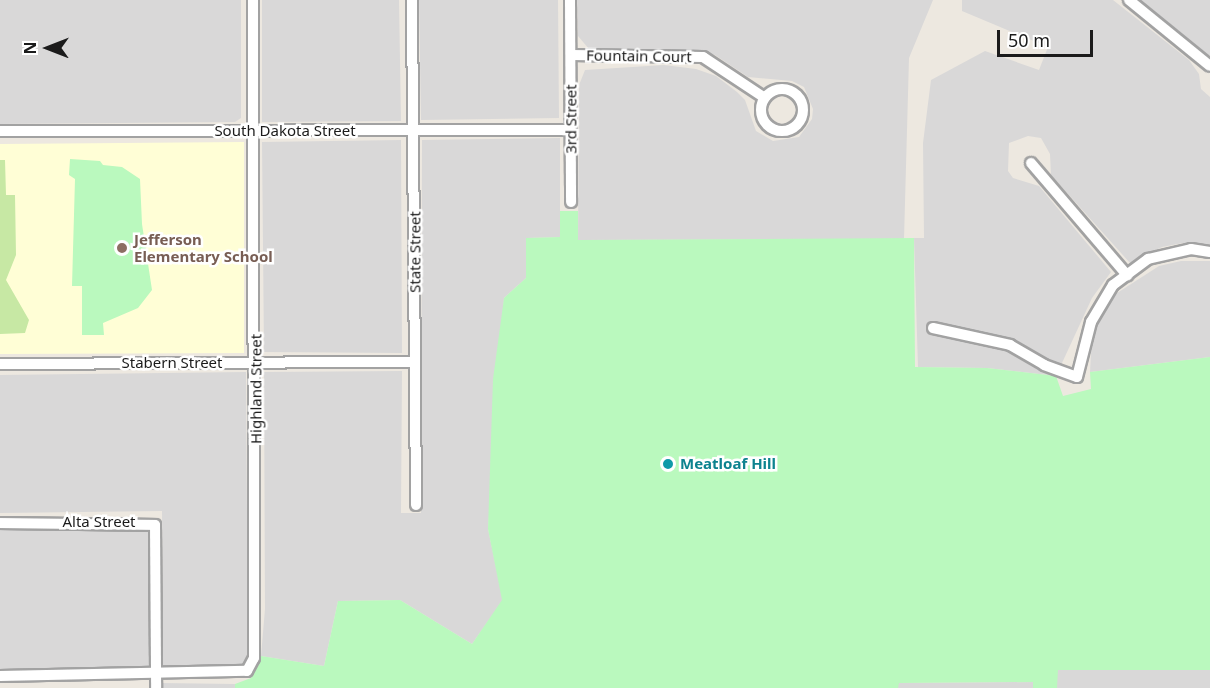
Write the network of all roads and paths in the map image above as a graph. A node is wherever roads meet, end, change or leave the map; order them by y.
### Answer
1 (253, 0) edge
2 (412, 0) edge
3 (570, 0) edge
4 (1129, 0) edge
5 (572, 55) junction
6 (1210, 66) edge
7 (765, 98) dead end
8 (414, 130) junction
9 (570, 130) junction
10 (0, 131) edge
11 (254, 131) junction
12 (1031, 163) dead end
13 (571, 202) dead end
14 (1210, 252) edge
15 (1127, 275) junction
16 (933, 328) dead end
17 (415, 362) junction
18 (256, 363) junction
19 (0, 364) edge
20 (416, 505) dead end
21 (0, 523) edge
22 (157, 673) junction
23 (0, 676) edge
24 (156, 688) edge

1 - 11 street, Highland Street
2 - 8 street, State Street
3 - 5 street, 3rd Street
4 - 6 street
5 - 7 street, Fountain Court
5 - 9 street, 3rd Street
8 - 9 street, South Dakota Street
8 - 11 street, South Dakota Street
8 - 17 street, State Street
9 - 13 street, 3rd Street
10 - 11 street, South Dakota Street
11 - 18 street, Highland Street
12 - 15 street
14 - 15 street
15 - 16 street
17 - 18 street, Stabern Street
17 - 20 street, State Street
18 - 19 street, Stabern Street
18 - 22 street, Highland Street
21 - 22 street, Alta Street
22 - 23 street
22 - 24 street

